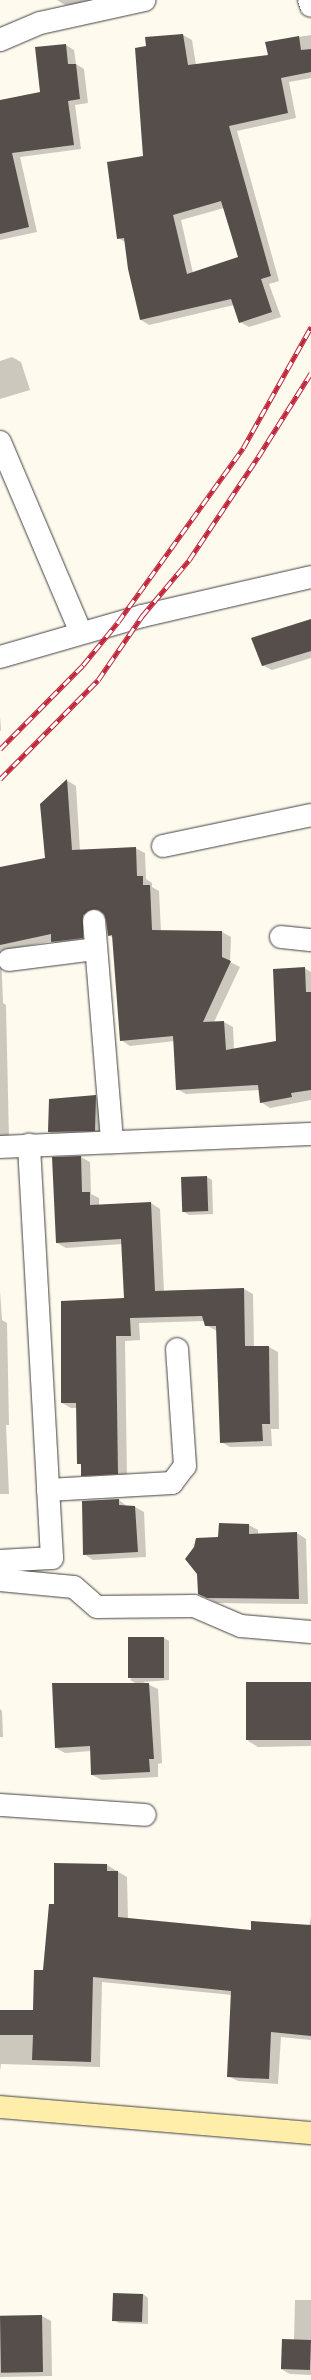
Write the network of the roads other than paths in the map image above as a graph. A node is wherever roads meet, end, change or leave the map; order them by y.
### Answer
1 (145, 0) edge
2 (309, 0) edge
3 (311, 6) edge
4 (0, 40) edge
5 (0, 442) edge
6 (311, 577) edge
7 (81, 633) junction
8 (0, 657) edge
9 (311, 815) edge
10 (163, 846) dead end
11 (94, 920) dead end
12 (281, 937) dead end
13 (311, 940) edge
14 (94, 948) junction
15 (10, 960) dead end
16 (311, 1134) edge
17 (112, 1142) junction
18 (29, 1145) junction
19 (0, 1147) edge
20 (177, 1349) dead end
21 (48, 1490) junction
22 (0, 1561) edge
23 (0, 1580) edge
24 (311, 1632) edge
25 (0, 1805) edge
26 (145, 1815) dead end
27 (0, 2107) edge
28 (311, 2133) edge

1 - 4 street
2 - 3 street
5 - 7 street
6 - 7 street
7 - 8 street
9 - 10 street
11 - 14 street
12 - 13 street
14 - 15 street
14 - 17 street
16 - 17 street
17 - 18 street
18 - 19 street
18 - 21 street
20 - 21 street
21 - 22 street
23 - 24 street
25 - 26 street
27 - 28 street

